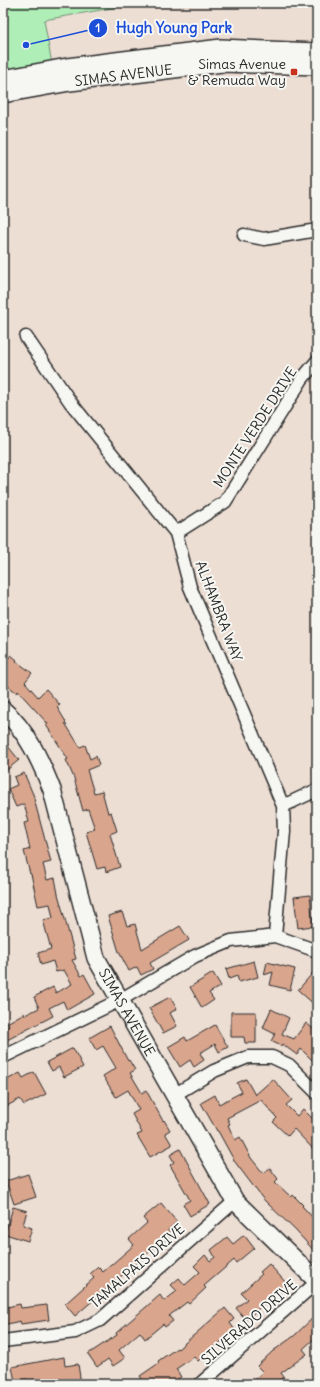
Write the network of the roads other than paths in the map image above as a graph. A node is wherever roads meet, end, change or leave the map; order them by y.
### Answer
1 (317, 52) edge
2 (317, 66) edge
3 (69, 74) junction
4 (3, 79) edge
5 (3, 94) edge
6 (317, 230) edge
7 (244, 235) dead end
8 (26, 337) dead end
9 (317, 361) edge
10 (176, 533) junction
11 (3, 710) edge
12 (317, 790) edge
13 (283, 806) junction
14 (275, 936) junction
15 (317, 951) edge
16 (120, 1000) junction
17 (3, 1057) edge
18 (317, 1093) edge
19 (174, 1095) junction
20 (235, 1201) junction
21 (317, 1281) edge
22 (3, 1342) edge
23 (200, 1384) edge

1 - 3 street, SIMAS AVENUE
2 - 3 street, SIMAS AVENUE
3 - 4 street, SIMAS AVENUE
3 - 5 street, SIMAS AVENUE
6 - 7 street
8 - 10 street, ALHAMBRA WAY
9 - 10 street, MONTE VERDE DRIVE
10 - 13 street, ALHAMBRA WAY
11 - 16 street, SIMAS AVENUE
12 - 13 street
13 - 14 street, ALHAMBRA WAY
14 - 15 street
14 - 16 street
16 - 17 street
16 - 19 street, SIMAS AVENUE
18 - 19 street
19 - 20 street, SIMAS AVENUE
20 - 21 street, SIMAS AVENUE
20 - 22 street, TAMALPAIS DRIVE
21 - 23 street, SILVERADO DRIVE

